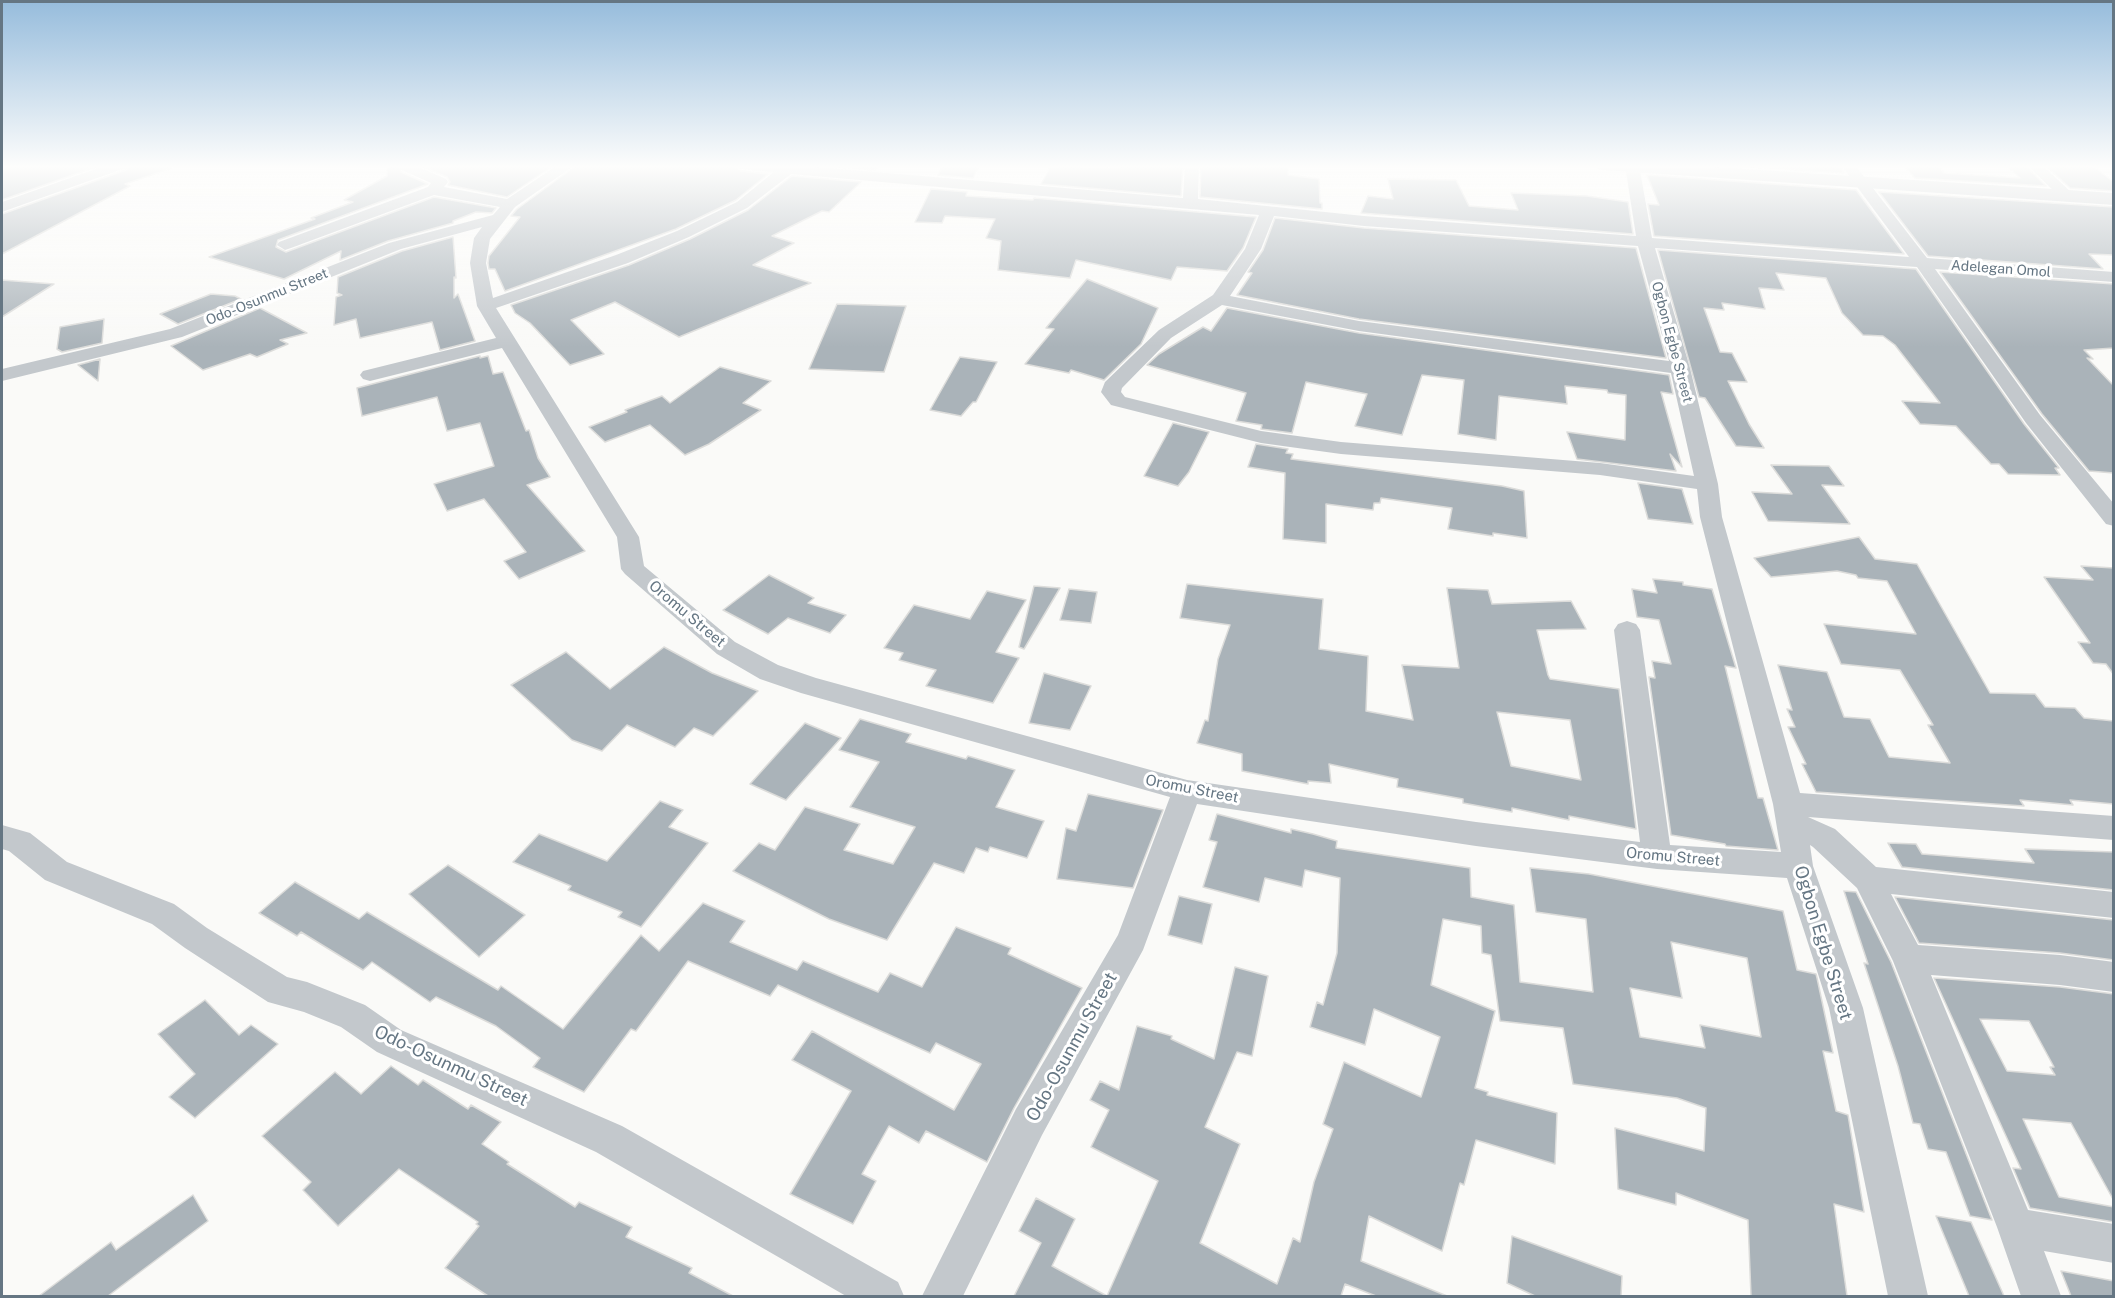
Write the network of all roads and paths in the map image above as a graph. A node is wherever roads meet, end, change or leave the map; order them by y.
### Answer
1 (337, 226) edge
2 (471, 226) edge
3 (491, 226) edge
4 (700, 226) edge
5 (1262, 226) edge
6 (1431, 226) edge
7 (1642, 226) edge
8 (1894, 226) edge
9 (1645, 242) junction
10 (285, 245) dead end
11 (1922, 263) junction
12 (2114, 277) edge
13 (1219, 299) junction
14 (486, 306) junction
15 (507, 341) junction
16 (1680, 368) junction
17 (2, 375) edge
18 (370, 375) dead end
19 (1707, 484) junction
20 (2114, 519) edge
21 (1627, 630) dead end
22 (1186, 790) junction
23 (1791, 814) junction
24 (2114, 828) edge
25 (10, 840) edge
26 (1657, 857) junction
27 (1798, 866) junction
28 (1868, 879) junction
29 (2114, 905) edge
30 (1908, 959) junction
31 (2114, 977) edge
32 (2016, 1227) junction
33 (2114, 1244) edge
34 (884, 1296) edge
35 (942, 1296) edge
36 (1908, 1296) edge
37 (2041, 1296) edge

1 - 10 street
2 - 17 street, Odo-Osunmu Street
3 - 14 street
4 - 14 street
5 - 13 street
6 - 9 street, Adelegan Omol
7 - 9 street, Ogbon Egbe Street
8 - 11 street
9 - 11 street, Adelegan Omol
9 - 16 street, Ogbon Egbe Street
11 - 12 street, Adelegan Omol
11 - 20 street
13 - 16 street
13 - 19 street
14 - 15 street
15 - 18 street
15 - 22 street, Oromu Street
16 - 19 street, Ogbon Egbe Street
19 - 23 street, Ogbon Egbe Street
21 - 26 street
22 - 26 street, Oromu Street
22 - 35 street, Odo-Osunmu Street
23 - 24 street
23 - 27 street, Ogbon Egbe Street
23 - 28 street
25 - 34 street, Odo-Osunmu Street
26 - 27 street, Oromu Street
27 - 36 street, Ogbon Egbe Street
28 - 29 street
28 - 30 street
30 - 31 street
30 - 32 street
32 - 33 street
32 - 37 street

